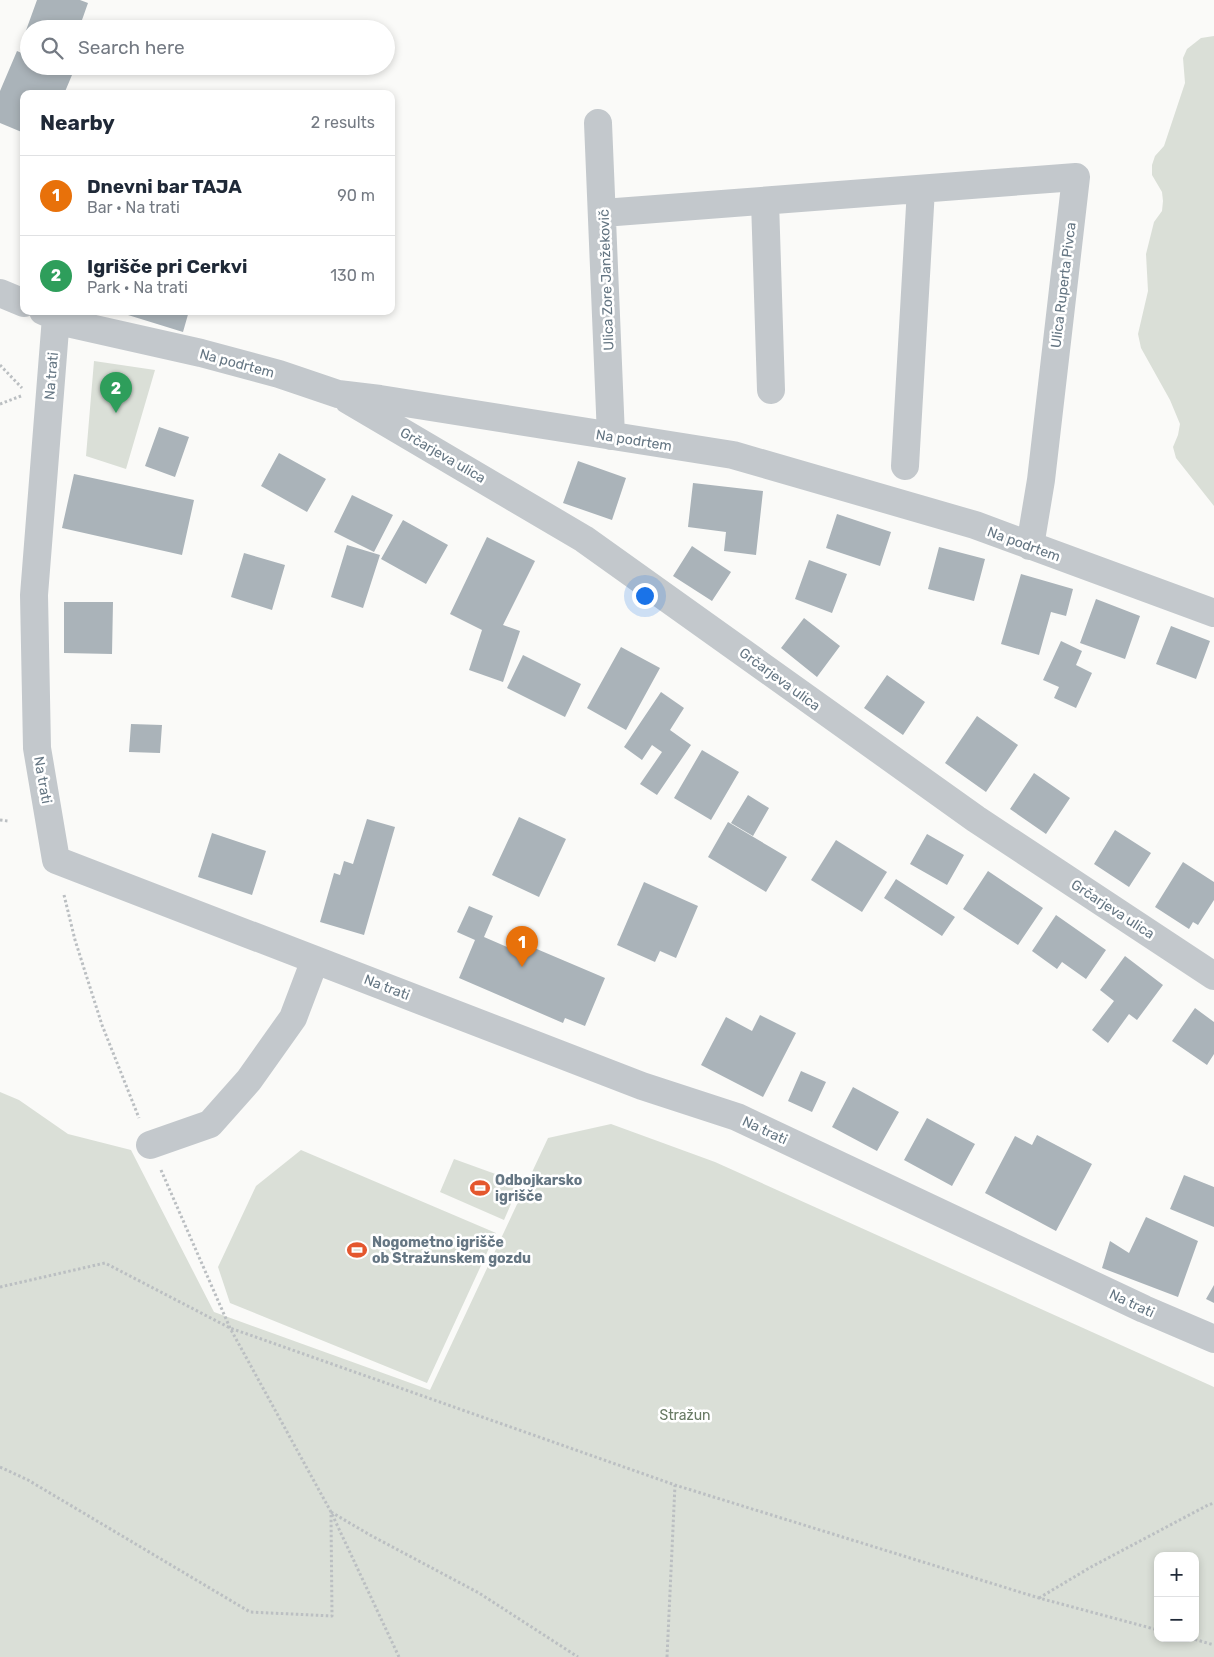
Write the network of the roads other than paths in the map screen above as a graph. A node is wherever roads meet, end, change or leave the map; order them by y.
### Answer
1 (598, 124) dead end
2 (921, 189) junction
3 (765, 200) junction
4 (603, 213) junction
5 (0, 293) edge
6 (20, 301) edge
7 (49, 315) edge
8 (51, 315) edge
9 (771, 390) dead end
10 (338, 394) junction
11 (612, 436) junction
12 (905, 466) dead end
13 (1030, 546) junction
14 (1214, 613) edge
15 (315, 960) junction
16 (1214, 976) edge
17 (150, 1145) road end
18 (1214, 1339) edge

1 - 4 street, Ulica Zore Janžekovič
2 - 3 street, Ulica Ruperta Pivca
2 - 12 street
2 - 13 street, Ulica Ruperta Pivca
3 - 4 street, Ulica Ruperta Pivca
3 - 9 street
4 - 11 street, Ulica Zore Janžekovič
5 - 6 street
7 - 15 street, Na trati
8 - 10 street, Na podrtem
10 - 11 street, Na podrtem
10 - 16 street, Grčarjeva ulica
11 - 13 street, Na podrtem
13 - 14 street, Na podrtem
15 - 17 street
15 - 18 street, Na trati

